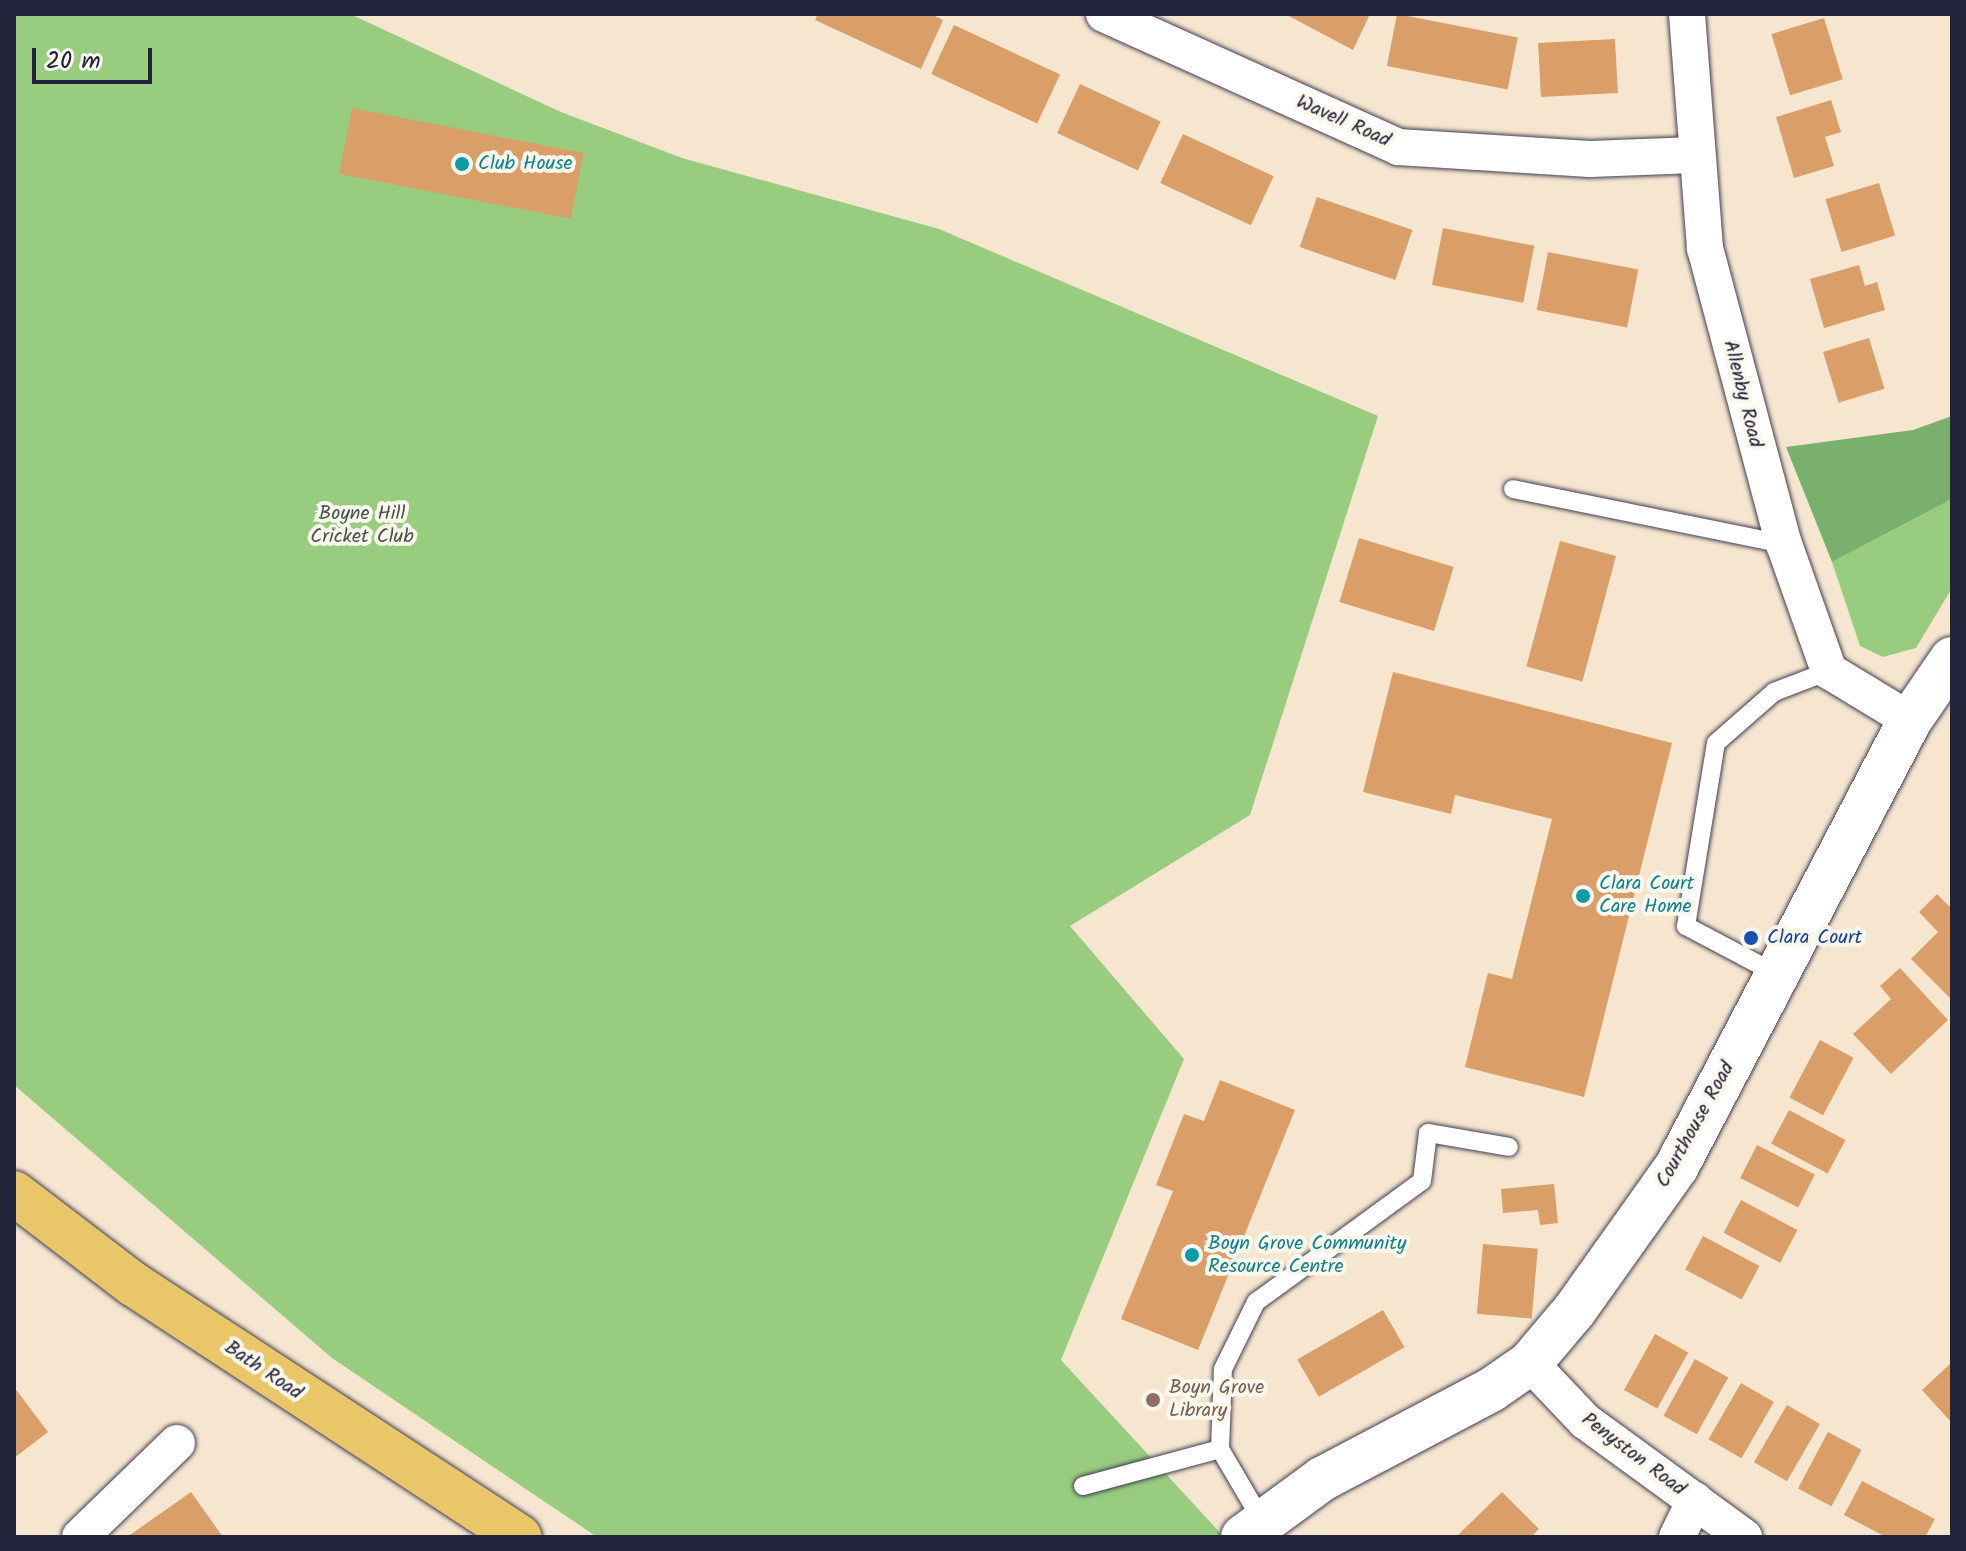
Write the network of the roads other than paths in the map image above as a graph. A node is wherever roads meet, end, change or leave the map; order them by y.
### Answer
1 (1104, 14) edge
2 (1687, 14) edge
3 (1695, 155) junction
4 (1513, 489) dead end
5 (1784, 544) junction
6 (1952, 659) edge
7 (1829, 671) junction
8 (1910, 720) junction
9 (1777, 974) junction
10 (1509, 1147) dead end
11 (14, 1193) edge
12 (1530, 1363) junction
13 (177, 1443) dead end
14 (1220, 1449) junction
15 (1083, 1486) dead end
16 (1695, 1500) junction
17 (1252, 1528) edge
18 (80, 1537) edge
19 (520, 1537) edge
20 (1677, 1537) edge
21 (1744, 1537) edge

1 - 3 street, Wavell Road
2 - 3 street, Allenby Road
3 - 5 street, Allenby Road
4 - 5 lane
5 - 7 street, Allenby Road
6 - 8 street, Courthouse Road
7 - 8 street
7 - 9 lane
8 - 9 street, Courthouse Road
9 - 12 street, Courthouse Road
10 - 14 lane
11 - 19 main road, Bath Road
12 - 16 street, Penyston Road
12 - 17 street, Courthouse Road
13 - 18 street
14 - 15 lane
14 - 17 lane
16 - 20 street
16 - 21 street, Penyston Road

